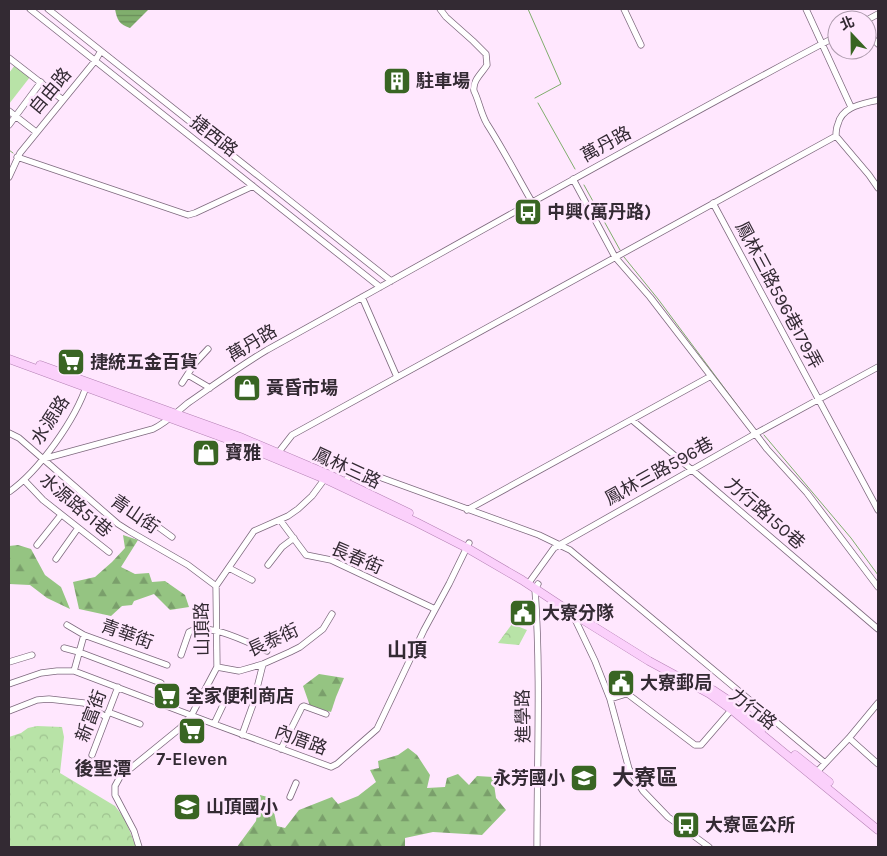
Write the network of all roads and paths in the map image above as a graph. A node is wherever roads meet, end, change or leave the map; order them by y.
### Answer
1 (30, 9) edge
2 (48, 9) edge
3 (440, 9) edge
4 (624, 9) edge
5 (806, 9) edge
6 (827, 41) edge
7 (822, 44) junction
8 (641, 45) dead end
9 (101, 51) junction
10 (9, 58) edge
11 (95, 61) junction
12 (41, 82) junction
13 (63, 100) junction
14 (878, 100) edge
15 (851, 107) junction
16 (9, 111) edge
17 (15, 116) junction
18 (9, 125) edge
19 (36, 132) junction
20 (836, 136) junction
21 (17, 157) junction
22 (9, 177) edge
23 (573, 179) junction
24 (253, 186) junction
25 (878, 188) edge
26 (532, 202) junction
27 (713, 203) junction
28 (615, 256) junction
29 (391, 281) junction
30 (380, 287) junction
31 (362, 297) junction
32 (208, 350) dead end
33 (9, 354) edge
34 (9, 359) edge
35 (878, 368) edge
36 (188, 374) junction
37 (711, 376) junction
38 (397, 377) junction
39 (182, 383) dead end
40 (87, 384) junction
41 (210, 388) junction
42 (818, 400) junction
43 (172, 416) junction
44 (632, 420) junction
45 (9, 432) edge
46 (755, 434) junction
47 (278, 453) junction
48 (43, 459) junction
49 (692, 470) junction
50 (326, 477) junction
51 (24, 480) junction
52 (344, 482) junction
53 (9, 492) edge
54 (467, 510) junction
55 (878, 510) edge
56 (61, 514) junction
57 (146, 518) dead end
58 (280, 520) junction
59 (78, 528) junction
60 (172, 537) dead end
61 (294, 538) junction
62 (37, 544) dead end
63 (559, 545) junction
64 (468, 546) junction
65 (109, 552) dead end
66 (56, 559) dead end
67 (268, 565) dead end
68 (229, 568) junction
69 (252, 580) dead end
70 (533, 584) junction
71 (216, 586) junction
72 (878, 587) edge
73 (435, 609) junction
74 (573, 611) junction
75 (332, 614) dead end
76 (67, 625) dead end
77 (878, 629) edge
78 (216, 631) junction
79 (84, 635) junction
80 (64, 648) dead end
81 (267, 651) dead end
82 (79, 652) junction
83 (32, 655) dead end
84 (181, 655) dead end
85 (9, 662) edge
86 (264, 664) junction
87 (166, 665) dead end
88 (217, 667) junction
89 (74, 671) junction
90 (161, 683) dead end
91 (9, 684) edge
92 (118, 687) junction
93 (257, 688) dead end
94 (256, 696) dead end
95 (610, 699) junction
96 (224, 703) dead end
97 (878, 703) edge
98 (734, 707) junction
99 (9, 711) edge
100 (326, 714) dead end
101 (107, 715) junction
102 (191, 716) junction
103 (140, 724) dead end
104 (214, 724) junction
105 (242, 735) junction
106 (849, 738) junction
107 (281, 749) junction
108 (92, 755) dead end
109 (826, 763) junction
110 (878, 764) edge
111 (815, 774) junction
112 (296, 783) dead end
113 (290, 797) dead end
114 (878, 824) edge
115 (878, 830) edge
116 (139, 847) edge
117 (537, 847) edge
118 (709, 847) edge

1 - 11 street, 捷西路
2 - 9 street, 捷西路
3 - 26 street
4 - 8 street
5 - 7 street
6 - 7 street, 萬丹路
7 - 15 street
7 - 23 street, 萬丹路
9 - 11 street, 自由路
9 - 29 street, 捷西路
10 - 12 street
11 - 13 street, 自由路
11 - 24 street, 捷西路
12 - 13 street
12 - 17 street
13 - 19 street, 自由路
14 - 15 street
15 - 20 street
16 - 17 street
17 - 18 street
17 - 19 street
19 - 21 street, 自由路
20 - 25 street
20 - 27 street
21 - 22 street, 自由路
21 - 24 street
23 - 26 street, 萬丹路
23 - 28 street
24 - 30 street, 捷西路
26 - 29 street, 萬丹路
27 - 28 street
27 - 42 street, 鳳林三路596巷179弄
28 - 37 street
28 - 38 street
29 - 30 street, 萬丹路
30 - 31 street, 萬丹路
31 - 38 street
31 - 41 street, 萬丹路
32 - 36 street
33 - 40 main road
34 - 40 main road
35 - 42 street, 鳳林三路596巷
36 - 39 street
36 - 41 street
37 - 44 street
37 - 46 street
38 - 47 street
40 - 43 main road, 鳳林三路
40 - 48 street, 水源路
41 - 43 street, 萬丹路
42 - 46 street, 鳳林三路596巷
42 - 55 street, 鳳林三路596巷179弄
43 - 47 main road, 鳳林三路
43 - 48 street, 萬丹路
43 - 50 main road, 鳳林三路
44 - 49 street, 力行路150巷
44 - 54 street
45 - 48 street, 青山街
46 - 49 street, 鳳林三路596巷
46 - 72 street
47 - 50 main road, 鳳林三路
48 - 51 street, 水源路
48 - 71 street, 青山街
49 - 63 street, 鳳林三路596巷
49 - 77 street, 力行路150巷
50 - 52 main road, 鳳林三路
50 - 58 street, 山頂路
50 - 64 main road, 鳳林三路
51 - 53 street, 水源路
51 - 56 street, 水源路51巷
52 - 54 street
52 - 64 main road, 鳳林三路
54 - 63 street
56 - 59 street, 水源路51巷
56 - 62 street
57 - 60 street
58 - 61 street, 長春街
58 - 68 street, 山頂路
59 - 65 street, 水源路51巷
59 - 66 street
61 - 67 street
61 - 73 street, 長春街
63 - 70 street, 鳳林三路596巷
63 - 109 street
64 - 70 main road, 鳳林三路
64 - 73 street, 內厝路
68 - 69 street
68 - 71 street, 山頂路
70 - 74 main road, 鳳林三路
70 - 117 street, 進學路
71 - 78 street, 山頂路
73 - 107 street, 內厝路
74 - 95 street
74 - 98 main road, 力行路
75 - 86 street, 長泰街
76 - 79 street
78 - 81 street
78 - 84 street
78 - 88 street, 山頂路
79 - 82 street, 青華街
79 - 87 street, 青華街
80 - 82 street
82 - 89 street, 青華街
82 - 90 street
83 - 85 street
86 - 88 street, 長泰街
86 - 93 street
88 - 102 street, 山頂路
89 - 91 street, 內厝路
89 - 92 street, 內厝路
92 - 101 street, 新富街
92 - 102 street, 內厝路
94 - 105 street
95 - 98 street
95 - 118 street
96 - 104 street
97 - 106 street
98 - 111 main road, 力行路
99 - 101 street
100 - 107 street
101 - 103 street
101 - 108 street, 新富街
102 - 104 street, 內厝路
102 - 116 street, 山頂路
104 - 105 street, 內厝路
105 - 107 street, 內厝路
106 - 109 street
106 - 110 street
109 - 111 street
111 - 114 main road, 力行路
111 - 115 main road, 力行路
112 - 113 street

